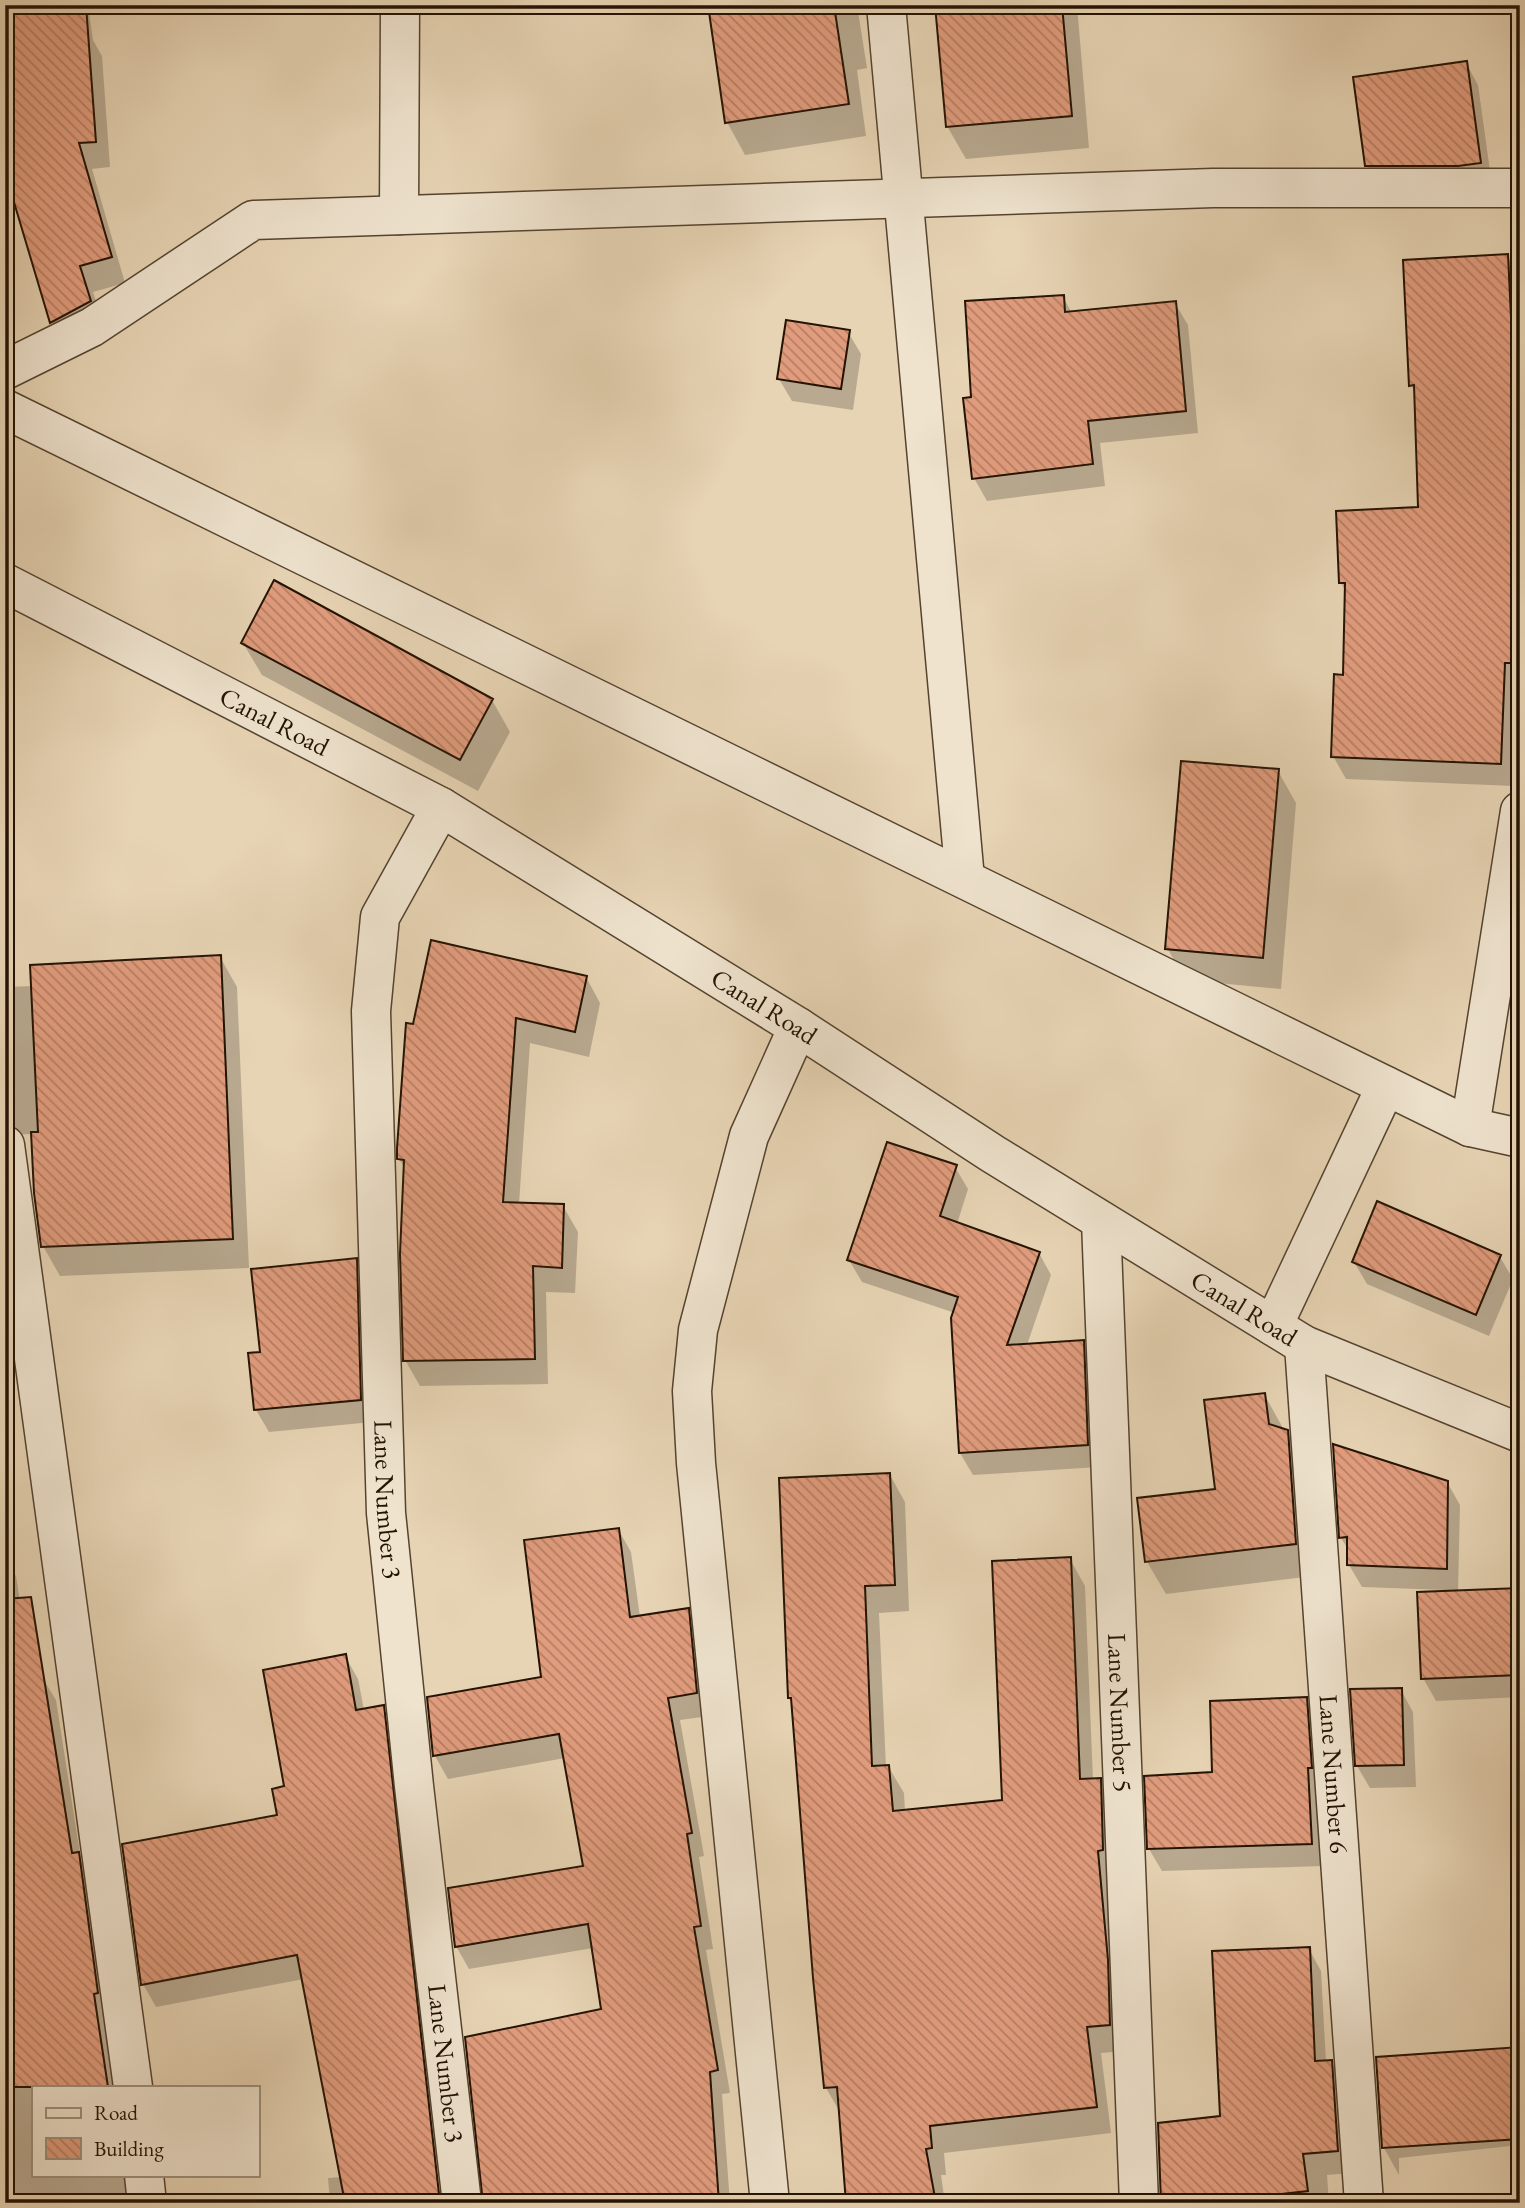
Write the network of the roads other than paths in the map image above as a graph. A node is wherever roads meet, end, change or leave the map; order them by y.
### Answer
1 (400, 5) edge
2 (886, 5) edge
3 (1520, 188) edge
4 (903, 198) junction
5 (399, 215) junction
6 (5, 370) edge
7 (5, 409) edge
8 (5, 583) edge
9 (441, 807) junction
10 (1520, 811) edge
11 (965, 879) junction
12 (798, 1027) junction
13 (1386, 1086) junction
14 (1470, 1127) junction
15 (1520, 1138) edge
16 (5, 1145) edge
17 (1101, 1221) junction
18 (1288, 1335) junction
19 (1520, 1433) edge
20 (133, 2086) edge
21 (144, 2176) edge
22 (147, 2203) edge
23 (462, 2203) edge
24 (770, 2203) edge
25 (1139, 2203) edge
26 (1364, 2203) edge

1 - 5 street
2 - 4 street
3 - 4 street
4 - 5 street
4 - 11 street
5 - 6 street
7 - 11 street
8 - 9 street, Canal Road
9 - 12 street, Canal Road
9 - 23 street, Lane Number 3
10 - 14 street
11 - 13 street
12 - 17 street, Canal Road
12 - 24 street
13 - 14 street
13 - 18 street
14 - 15 street
16 - 20 street
17 - 18 street, Canal Road
17 - 25 street, Lane Number 5
18 - 19 street, Canal Road
18 - 26 street, Lane Number 6
21 - 22 street

